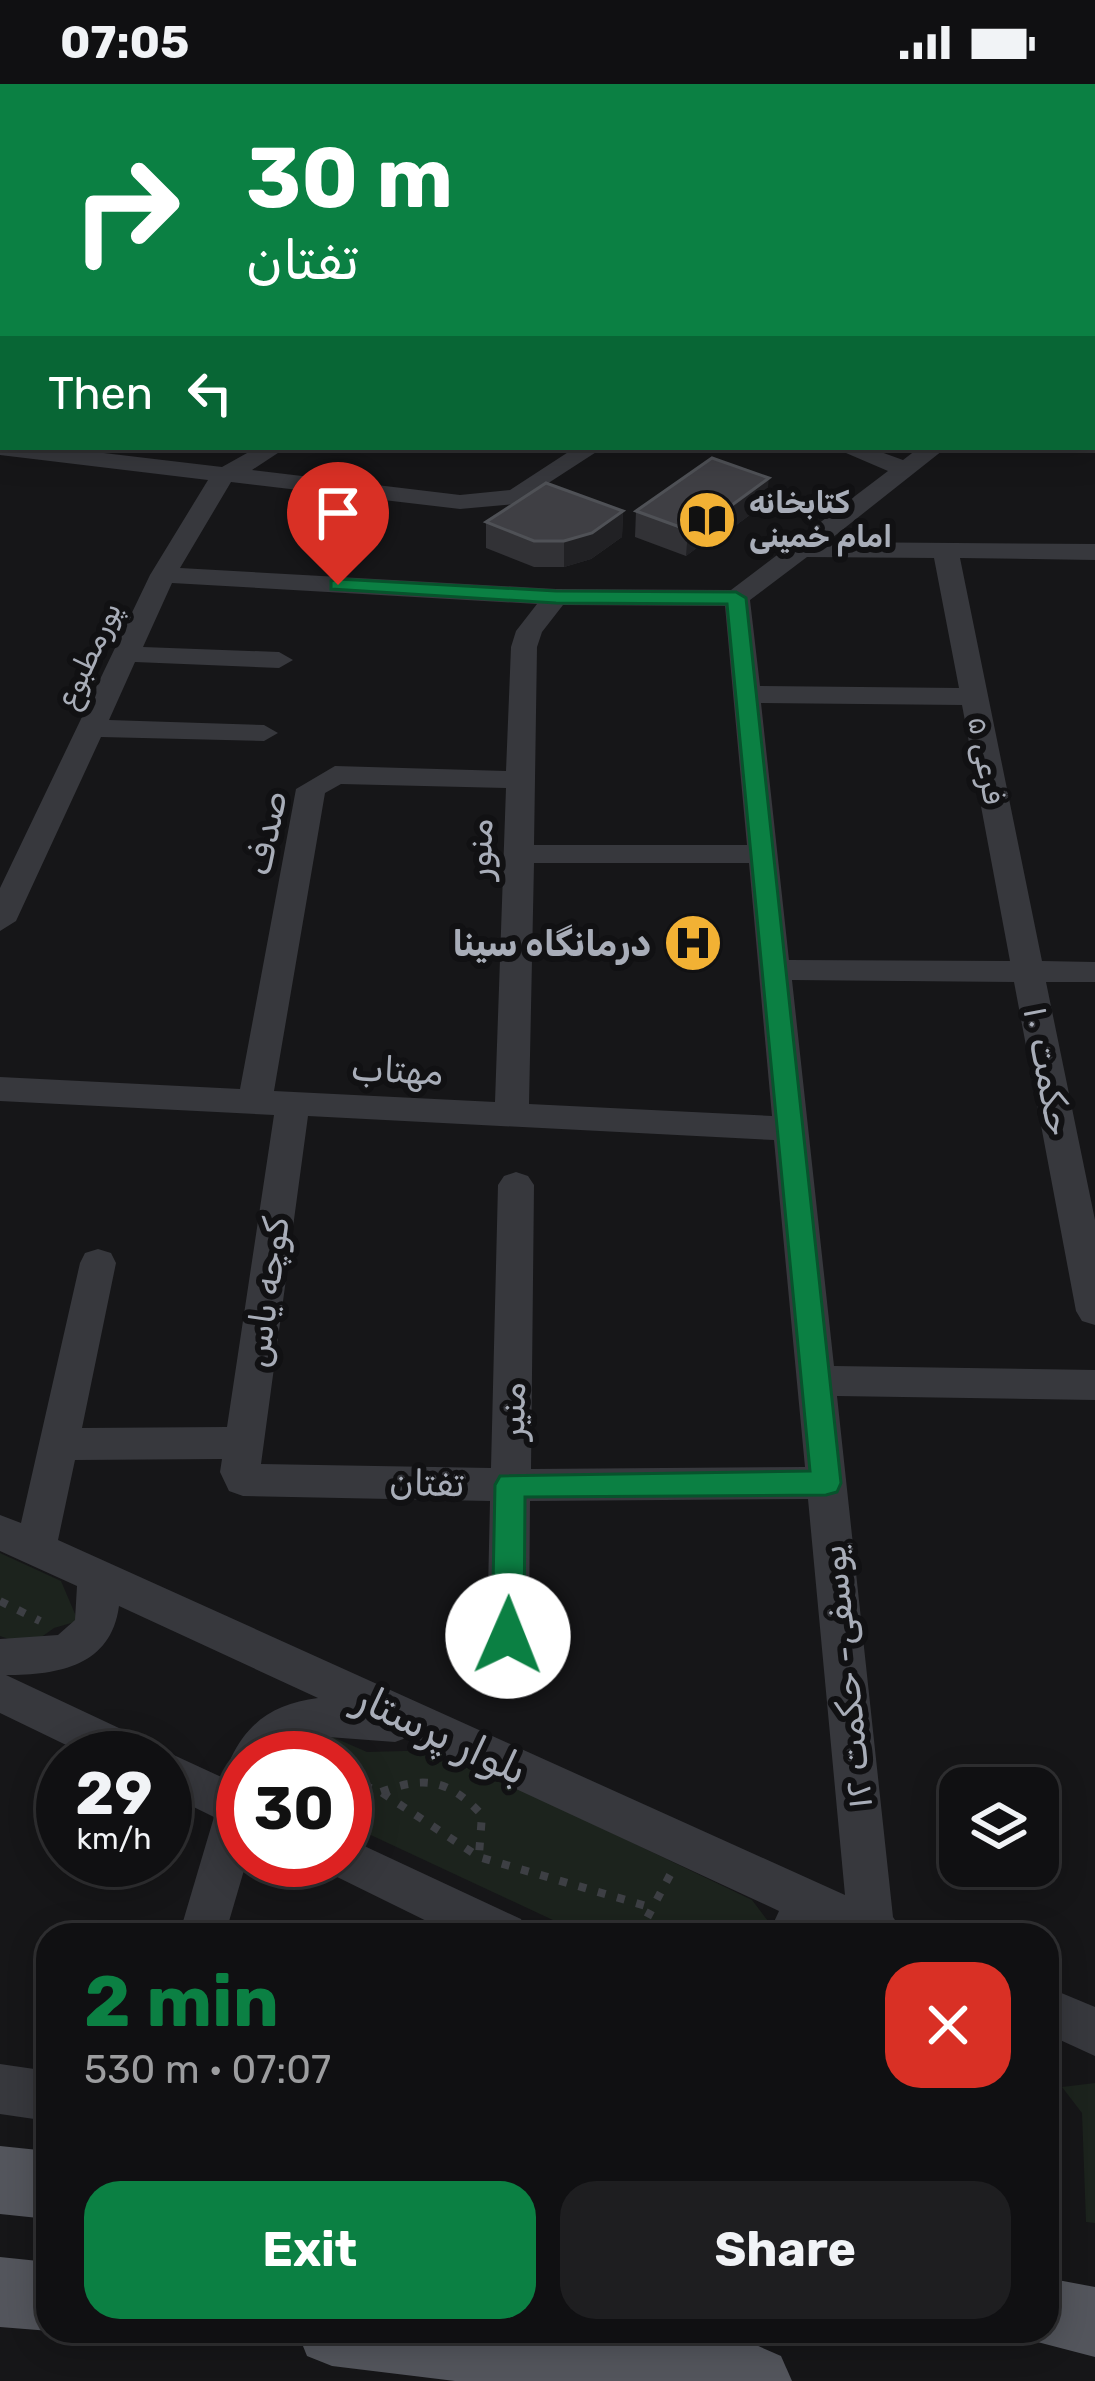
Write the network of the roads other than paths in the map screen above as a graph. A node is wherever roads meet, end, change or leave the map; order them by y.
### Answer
1 (15, 450) edge
2 (270, 450) edge
3 (587, 450) edge
4 (852, 450) edge
5 (931, 450) edge
6 (906, 469) junction
7 (222, 477) junction
8 (945, 548) junction
9 (800, 549) junction
10 (1095, 552) edge
11 (163, 575) junction
12 (556, 597) junction
13 (736, 598) junction
14 (126, 654) junction
15 (278, 661) dead end
16 (746, 694) junction
17 (974, 697) junction
18 (91, 728) junction
19 (264, 734) dead end
20 (521, 780) junction
21 (517, 854) junction
22 (762, 854) junction
23 (0, 921) edge
24 (774, 970) junction
25 (1028, 972) junction
26 (1095, 972) edge
27 (0, 1089) edge
28 (255, 1102) junction
29 (293, 1104) junction
30 (512, 1115) junction
31 (790, 1129) junction
32 (516, 1185) dead end
33 (98, 1263) dead end
34 (1095, 1311) edge
35 (816, 1381) junction
36 (1095, 1385) edge
37 (59, 1444) junction
38 (244, 1461) junction
39 (826, 1483) junction
40 (510, 1485) junction
41 (18, 1540) edge
42 (97, 1576) junction
43 (508, 1636) dead end
44 (3, 1691) edge
45 (423, 1725) junction
46 (83, 1731) edge
47 (272, 1731) edge
48 (372, 1871) edge
49 (217, 1887) edge
50 (799, 1918) edge
51 (206, 1923) edge
52 (479, 1923) edge
53 (874, 1923) edge
54 (1059, 2016) edge
55 (1095, 2032) edge
56 (0, 2089) edge
57 (36, 2094) edge
58 (0, 2180) edge
59 (36, 2184) edge
60 (0, 2292) edge
61 (36, 2296) edge
62 (1059, 2314) edge
63 (1095, 2321) edge
64 (434, 2343) edge
65 (756, 2381) edge

1 - 7 street
2 - 7 street, پورمطبوع
3 - 7 street
4 - 6 street
5 - 6 street
6 - 9 street
7 - 11 street, پورمطبوع
8 - 9 street
8 - 10 street
8 - 17 street, فرعی ۵
9 - 13 street
11 - 12 street
11 - 14 street, پورمطبوع
12 - 13 street
12 - 20 street, منور
13 - 16 street, یوسفی- حکمت ۱۲
14 - 15 street
14 - 18 street, پورمطبوع
16 - 17 street
16 - 22 street, یوسفی- حکمت ۱۲
17 - 25 street, فرعی ۵
18 - 19 street
18 - 23 street, پورمطبوع
20 - 21 street, منور
20 - 28 street, صدف
21 - 22 street
21 - 30 street, منور
22 - 24 street, یوسفی- حکمت ۱۲
24 - 25 street
24 - 31 street, یوسفی- حکمت ۱۲
25 - 26 street
25 - 34 street, حکمت ۱۰
27 - 28 street, مهتاب
28 - 29 street, مهتاب
29 - 30 street, مهتاب
29 - 38 street, کوچه یاس
30 - 31 street, مهتاب
31 - 35 street, یوسفی- حکمت ۱۲
32 - 40 street, منیر
33 - 37 street
35 - 36 street
35 - 39 street, یوسفی- حکمت ۱۲
37 - 38 street, تفتان
37 - 41 street
38 - 40 street, تفتان
39 - 40 street, تفتان
39 - 53 street, یوسفی- حکمت ۱۲
40 - 43 street, منیر
41 - 42 street, بلوار پرستار
42 - 44 street
42 - 45 street, بلوار پرستار
44 - 46 street
45 - 47 street
45 - 50 street, بلوار پرستار
48 - 52 street
49 - 51 street
54 - 55 street
56 - 57 street
58 - 59 main road
60 - 61 main road
62 - 63 main road
64 - 65 main road

